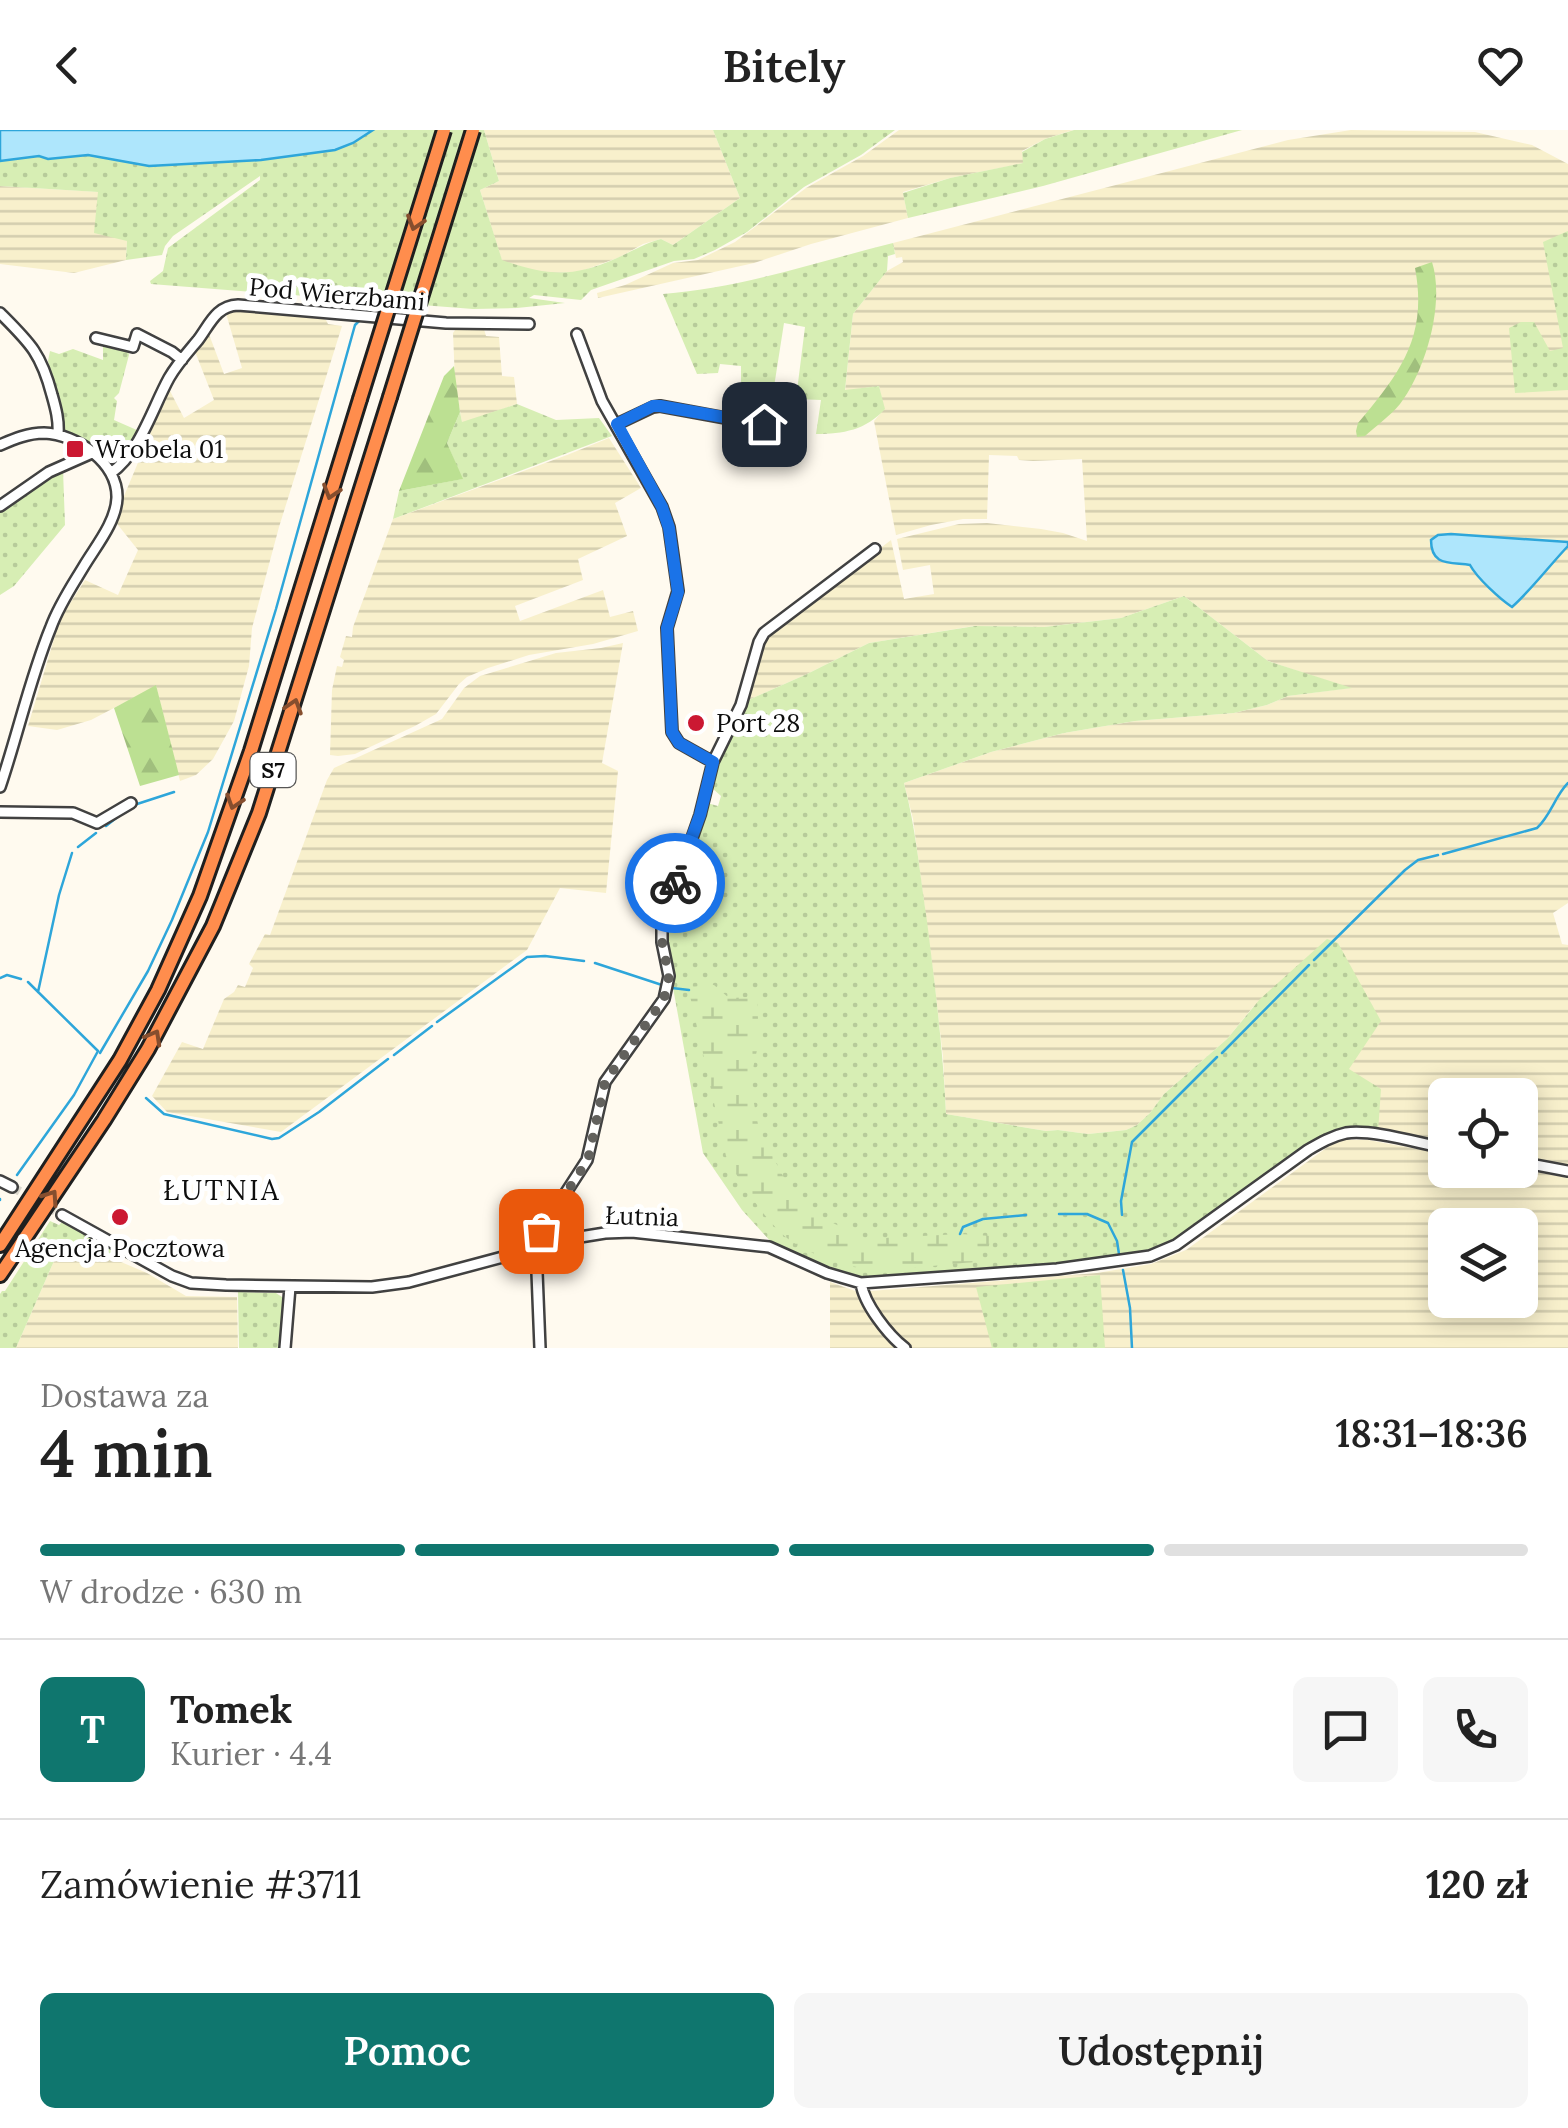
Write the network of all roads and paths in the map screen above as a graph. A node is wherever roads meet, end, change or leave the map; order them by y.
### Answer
1 (444, 130) edge
2 (473, 130) edge
3 (0, 313) edge
4 (529, 324) dead end
5 (577, 334) dead end
6 (96, 338) dead end
7 (182, 360) junction
8 (617, 424) junction
9 (764, 424) dead end
10 (58, 435) junction
11 (0, 444) edge
12 (92, 453) junction
13 (111, 473) junction
14 (0, 506) edge
15 (875, 549) dead end
16 (713, 762) junction
17 (0, 787) edge
18 (131, 803) dead end
19 (0, 812) edge
20 (1428, 1145) edge
21 (1538, 1165) edge
22 (1568, 1171) edge
23 (0, 1181) edge
24 (12, 1187) tunnel mouth
25 (62, 1215) tunnel mouth
26 (0, 1246) edge
27 (536, 1247) junction
28 (0, 1275) edge
29 (861, 1284) junction
30 (290, 1287) junction
31 (285, 1348) edge
32 (540, 1348) edge
33 (905, 1348) edge

1 -> 26 highway, S7, bridge
28 -> 2 highway, S7, bridge
3 - 10 street
4 - 7 street, Pod Wierzbami
5 - 8 street
6 - 7 street
7 - 13 street, Pod Wierzbami
8 - 9 street
8 - 16 street
10 - 11 street
10 - 12 street
12 - 13 street
12 - 14 street
13 - 17 street
15 - 16 street
16 - 27 street
18 - 19 street
20 - 29 street, Łutnia
21 - 22 street
23 - 24 street
25 - 30 street, Łutnia
27 - 29 street, Łutnia
27 - 30 street, Łutnia
27 - 32 street
29 - 33 street
30 - 31 street

